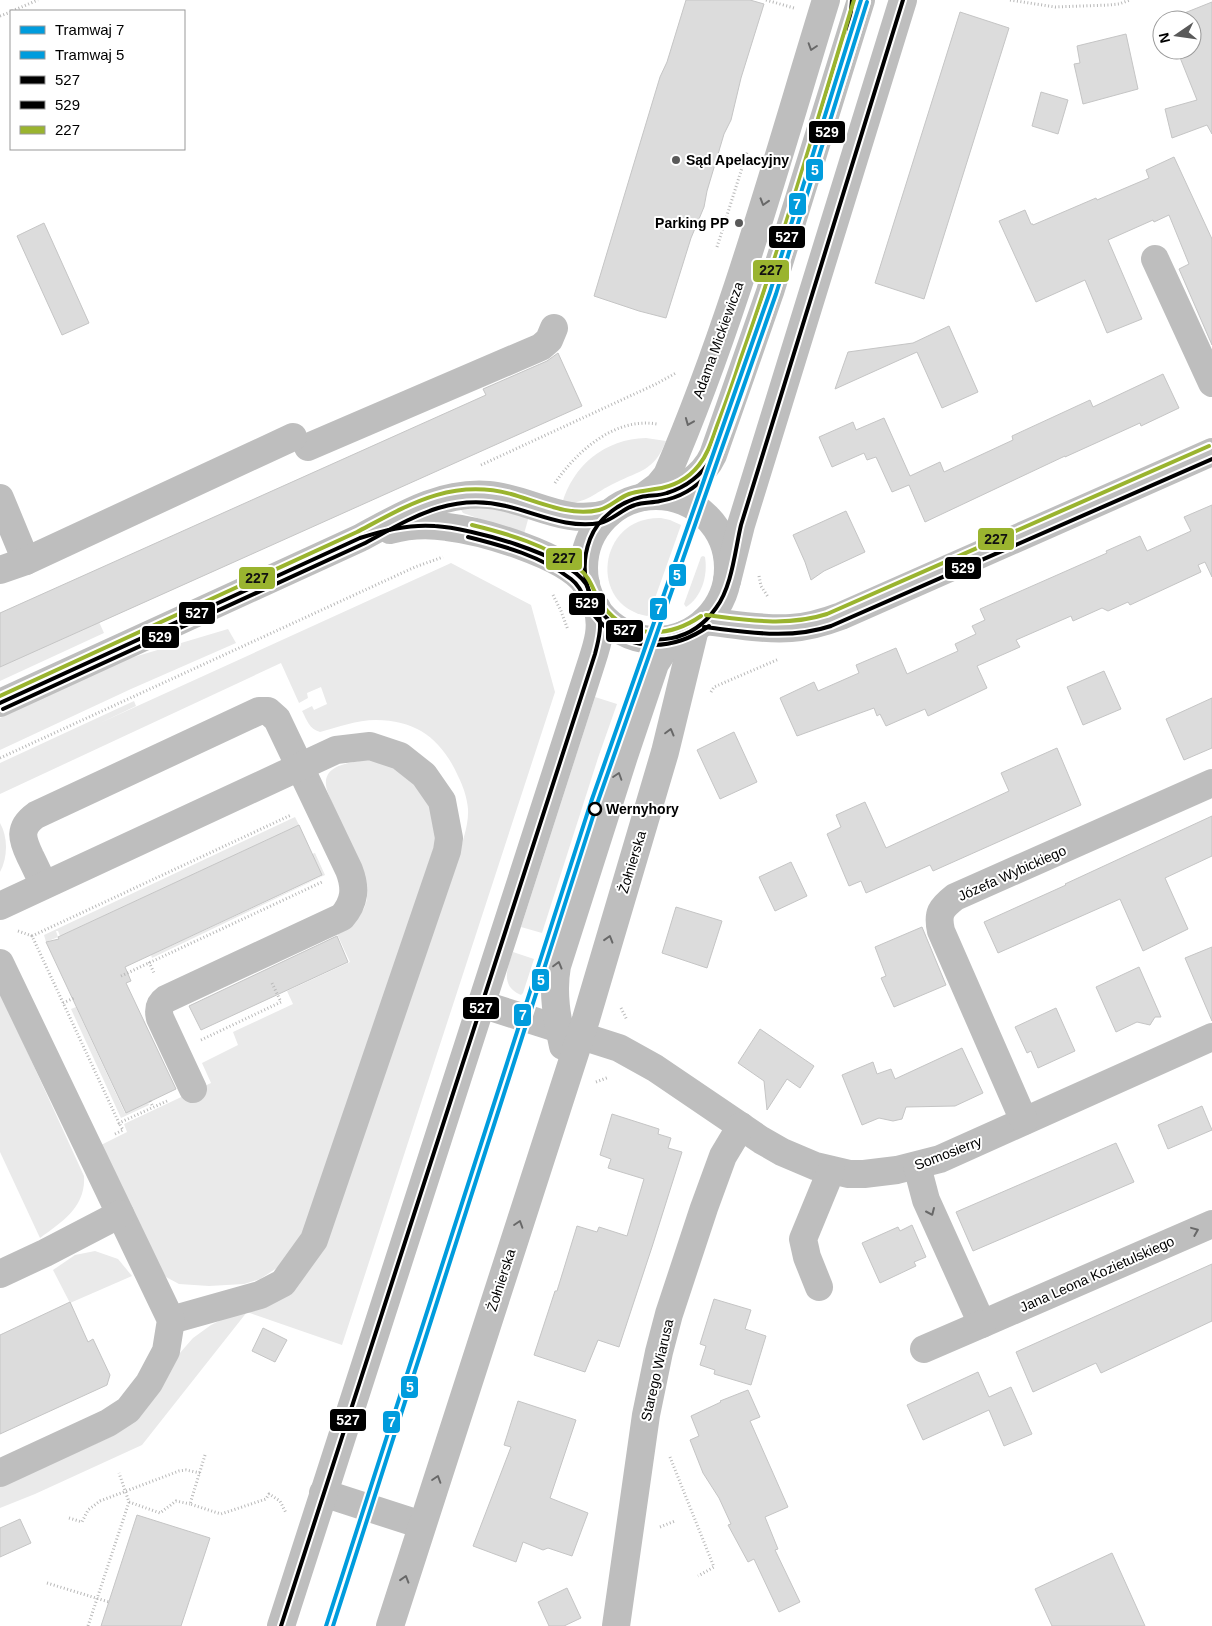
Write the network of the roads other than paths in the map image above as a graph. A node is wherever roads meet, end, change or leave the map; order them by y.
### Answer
1 (826, 0) edge
2 (852, 0) edge
3 (861, 0) edge
4 (903, 0) edge
5 (848, 40) junction
6 (1155, 259) dead end
7 (554, 328) dead end
8 (1212, 383) edge
9 (1212, 452) edge
10 (649, 496) junction
11 (0, 498) edge
12 (609, 513) junction
13 (360, 538) junction
14 (26, 561) junction
15 (0, 570) edge
16 (727, 581) junction
17 (592, 596) junction
18 (695, 628) junction
19 (0, 703) edge
20 (299, 767) junction
21 (1212, 783) edge
22 (44, 885) junction
23 (0, 906) edge
24 (0, 963) edge
25 (481, 1004) junction
26 (570, 1032) junction
27 (1212, 1037) edge
28 (193, 1089) road end
29 (1024, 1121) junction
30 (741, 1126) junction
31 (916, 1166) junction
32 (831, 1171) junction
33 (120, 1214) junction
34 (1212, 1224) edge
35 (0, 1274) edge
36 (819, 1286) dead end
37 (171, 1320) junction
38 (982, 1324) junction
39 (924, 1349) dead end
40 (0, 1473) edge
41 (323, 1493) junction
42 (422, 1525) junction
43 (281, 1626) edge
44 (390, 1626) edge
45 (616, 1626) edge

1 -> 10 street, Adama Mickiewicza
2 - 5 street
3 - 5 street
4 - 16 street
5 - 10 street
6 - 8 street
7 - 14 street
9 - 18 street
10 - 12 street
10 - 16 street
11 - 14 street
12 - 13 street
12 - 17 street
13 - 17 street
13 - 19 street
14 - 15 street
16 - 18 street
17 - 18 street
17 - 25 street
26 -> 18 street, Żołnierska
26 -> 18 street, Żołnierska
20 - 22 street
20 - 22 street
20 - 28 street
20 - 37 street
21 - 29 street, Józefa Wybickiego
22 - 23 street
24 - 33 street
25 - 26 street
25 - 41 street
26 - 30 street, Somosierry
42 -> 26 street, Żołnierska
27 - 29 street, Somosierry
29 - 31 street, Somosierry
30 - 32 street, Somosierry
30 - 45 street, Starego Wiarusa
31 - 32 street, Somosierry
31 -> 38 street
32 - 36 street
33 - 35 street
33 - 37 street
38 -> 34 street, Jana Leona Kozietulskiego
37 - 40 street
38 - 39 street, Jana Leona Kozietulskiego
41 - 42 street
41 - 43 street
44 -> 42 street, Żołnierska

